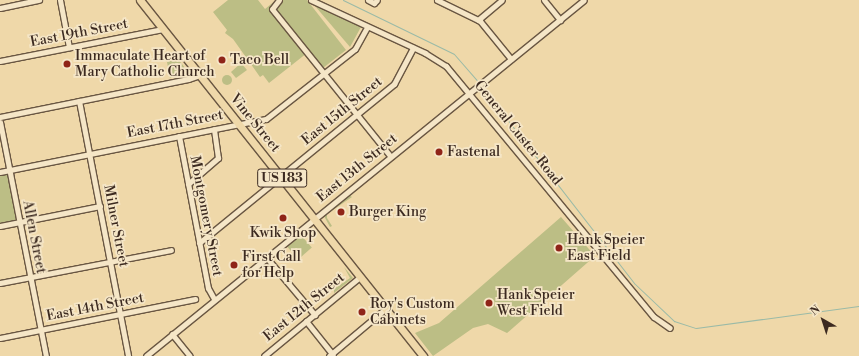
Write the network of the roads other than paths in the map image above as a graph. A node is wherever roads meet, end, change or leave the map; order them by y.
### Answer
1 (39, 0) edge
2 (60, 0) edge
3 (140, 0) edge
4 (279, 0) edge
5 (311, 0) edge
6 (368, 0) edge
7 (437, 0) edge
8 (502, 0) edge
9 (544, 0) edge
10 (584, 0) edge
11 (376, 1) edge
12 (0, 8) edge
13 (478, 20) junction
14 (560, 20) junction
15 (367, 27) junction
16 (163, 29) junction
17 (69, 47) junction
18 (413, 48) junction
19 (511, 59) junction
20 (0, 61) edge
21 (323, 74) junction
22 (200, 75) junction
23 (469, 92) junction
24 (79, 101) junction
25 (356, 115) junction
26 (0, 117) edge
27 (0, 122) edge
28 (239, 125) junction
29 (214, 129) junction
30 (179, 136) junction
31 (90, 153) junction
32 (390, 156) junction
33 (9, 170) junction
34 (0, 172) edge
35 (281, 176) junction
36 (188, 184) junction
37 (100, 206) junction
38 (314, 218) junction
39 (20, 222) junction
40 (0, 226) edge
41 (199, 242) junction
42 (171, 250) dead end
43 (266, 257) junction
44 (110, 262) junction
45 (30, 277) junction
46 (360, 277) junction
47 (0, 283) edge
48 (195, 299) dead end
49 (214, 300) junction
50 (385, 310) junction
51 (120, 314) junction
52 (314, 314) junction
53 (306, 322) junction
54 (670, 328) dead end
55 (40, 330) junction
56 (172, 334) junction
57 (0, 338) edge
58 (332, 355) edge
59 (46, 356) edge
60 (128, 356) edge
61 (146, 356) edge
62 (190, 356) edge
63 (264, 356) edge
64 (423, 356) edge

1 - 12 street
2 - 17 street
3 - 16 main road, Vine Street / US 183
4 - 21 street
5 - 15 street, General Custer Road
6 - 11 street
7 - 13 street
8 - 13 street
9 - 14 street
10 - 14 street, East 13th Street
13 - 19 street
14 - 19 street, East 13th Street
15 - 18 street, General Custer Road
15 - 21 street, East 17th Street
16 - 17 street, East 19th Street
16 - 22 main road, Vine Street / US 183
17 - 20 street, East 19th Street
18 - 23 street, General Custer Road
18 - 25 street, East 15th Street
19 - 23 street, East 13th Street
21 - 25 street
21 - 28 street, East 17th Street
22 - 24 street
22 - 28 main road, Vine Street / US 183
23 - 32 street, East 13th Street
23 - 54 street, General Custer Road
24 - 26 street
24 - 31 street, Milner Street
25 - 32 street
25 - 35 street, East 15th Street
27 - 33 street, Allen Street
28 - 29 street, East 17th Street
28 - 35 main road, Vine Street / US 183
29 - 30 street, East 17th Street
29 - 36 street
30 - 31 street, East 17th Street
30 - 36 street, Montgomery Street
31 - 33 street, East 17th Street
31 - 37 street, Milner Street
32 - 38 street, East 13th Street
33 - 34 street, East 17th Street
33 - 39 street, Allen Street
35 - 38 main road, Vine Street / US 183
35 - 41 street, East 15th Street
36 - 41 street, Montgomery Street
37 - 39 street
37 - 44 street, Milner Street
38 - 43 street, East 13th Street
38 - 46 main road, Vine Street / US 183
39 - 40 street
39 - 45 street, Allen Street
41 - 49 street, Montgomery Street
42 - 44 street
43 - 49 street, East 13th Street
43 - 52 street
44 - 45 street
44 - 51 street, Milner Street
45 - 47 street
45 - 55 street, Allen Street
46 - 50 main road, Vine Street / US 183
46 - 52 street, East 12th Street
48 - 51 street, East 14th Street
49 - 56 street, East 13th Street
50 - 58 street
50 - 64 main road, Vine Street / US 183
51 - 55 street, East 14th Street
51 - 60 street, Milner Street
52 - 53 street, East 12th Street
53 - 58 street
53 - 63 street, East 12th Street
55 - 57 street, East 14th Street
55 - 59 street, Allen Street
56 - 61 street, East 13th Street
56 - 62 street

